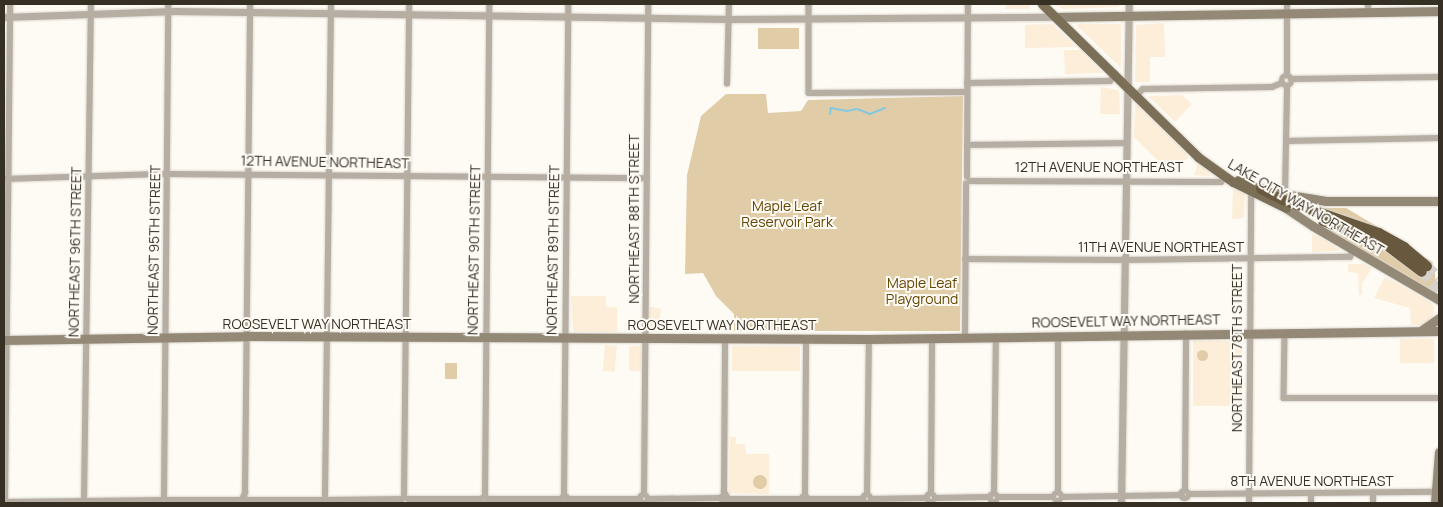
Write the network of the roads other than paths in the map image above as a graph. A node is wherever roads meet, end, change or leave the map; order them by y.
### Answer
1 (10, 4) edge
2 (91, 4) edge
3 (250, 4) edge
4 (330, 4) edge
5 (408, 4) edge
6 (489, 4) edge
7 (568, 4) edge
8 (648, 4) edge
9 (729, 4) edge
10 (809, 4) edge
11 (968, 4) edge
12 (1042, 4) edge
13 (1129, 4) edge
14 (168, 8) edge
15 (1368, 8) edge
16 (1287, 9) edge
17 (1439, 11) edge
18 (250, 12) junction
19 (90, 14) junction
20 (330, 14) junction
21 (408, 15) junction
22 (489, 16) junction
23 (1129, 16) junction
24 (7, 17) edge
25 (568, 17) junction
26 (1056, 17) junction
27 (648, 18) junction
28 (968, 18) junction
29 (728, 19) junction
30 (809, 19) junction
31 (1115, 74) junction
32 (1439, 77) edge
33 (1289, 78) junction
34 (967, 83) junction
35 (727, 84) dead end
36 (1284, 85) junction
37 (1128, 87) junction
38 (967, 92) junction
39 (1136, 95) junction
40 (1439, 138) edge
41 (1286, 140) junction
42 (1127, 143) junction
43 (967, 145) junction
44 (1189, 146) junction
45 (167, 174) junction
46 (248, 175) junction
47 (88, 176) junction
48 (328, 176) junction
49 (407, 177) junction
50 (488, 177) junction
51 (1225, 177) junction
52 (567, 178) junction
53 (646, 178) junction
54 (7, 179) edge
55 (968, 181) junction
56 (1126, 181) junction
57 (1256, 191) junction
58 (1285, 195) junction
59 (1439, 201) edge
60 (1286, 208) junction
61 (1353, 250) junction
62 (965, 259) junction
63 (1250, 259) junction
64 (1125, 260) junction
65 (1439, 300) edge
66 (1439, 318) edge
67 (1439, 331) edge
68 (1420, 332) junction
69 (1285, 333) junction
70 (1186, 334) junction
71 (1249, 334) junction
72 (1124, 335) junction
73 (247, 336) junction
74 (1058, 336) junction
75 (165, 337) junction
76 (327, 337) junction
77 (965, 337) junction
78 (996, 337) junction
79 (87, 338) junction
80 (406, 338) junction
81 (486, 338) junction
82 (565, 338) junction
83 (645, 338) junction
84 (932, 338) junction
85 (725, 339) junction
86 (806, 339) junction
87 (869, 339) junction
88 (5, 340) edge
89 (1439, 398) edge
90 (1439, 452) edge
91 (1436, 492) junction
92 (1373, 493) junction
93 (1249, 494) junction
94 (1311, 494) junction
95 (1185, 496) edge
96 (1058, 498) edge
97 (931, 499) edge
98 (994, 499) edge
99 (245, 500) edge
100 (325, 500) edge
101 (405, 500) edge
102 (484, 500) edge
103 (564, 500) edge
104 (644, 500) edge
105 (724, 500) edge
106 (805, 500) edge
107 (867, 500) edge
108 (1122, 500) edge
109 (6, 501) edge
110 (84, 501) junction
111 (164, 501) edge
112 (1249, 503) edge
113 (1311, 503) edge
114 (1373, 503) edge
115 (1434, 503) edge

1 - 24 street
2 - 19 street, NORTHEAST 96TH STREET
3 - 18 street
4 - 20 street
5 - 21 street
6 - 22 street, NORTHEAST 90TH STREET
7 - 25 street, NORTHEAST 89TH STREET
8 - 27 street, NORTHEAST 88TH STREET
9 - 29 street
10 - 30 street
11 - 28 street
12 - 26 main road, LAKE CITY WAY NORTHEAST
13 - 23 street
14 - 18 street
14 - 19 street
14 - 45 street, NORTHEAST 95TH STREET
15 - 16 main road
15 - 17 main road
16 - 23 main road
16 - 33 street
18 - 20 street
18 - 46 street
19 - 24 street
19 - 47 street, NORTHEAST 96TH STREET
20 - 21 street
20 - 48 street
21 - 22 street
21 - 49 street
22 - 25 street
22 - 50 street, NORTHEAST 90TH STREET
23 - 26 main road
23 - 37 street
24 - 54 street
25 - 27 street
25 - 52 street, NORTHEAST 89TH STREET
26 - 28 street
26 - 31 main road, LAKE CITY WAY NORTHEAST
27 - 29 street
27 - 53 street, NORTHEAST 88TH STREET
28 - 30 street
28 - 34 street
29 - 30 street
29 - 35 street
30 - 38 street
31 - 34 street
31 - 37 main road, LAKE CITY WAY NORTHEAST
32 - 33 street
33 - 36 street
34 - 38 street
36 - 39 street
36 - 41 street
37 - 39 main road, LAKE CITY WAY NORTHEAST
37 - 42 street
38 - 43 street
39 - 44 main road, LAKE CITY WAY NORTHEAST
40 - 41 street
41 - 58 street
42 - 43 street
42 - 56 street
43 - 55 street
44 - 51 main road, LAKE CITY WAY NORTHEAST
44 - 57 main road, LAKE CITY WAY NORTHEAST
45 - 46 street, 12TH AVENUE NORTHEAST
45 - 47 street, 12TH AVENUE NORTHEAST
45 - 75 street, NORTHEAST 95TH STREET
46 - 48 street, 12TH AVENUE NORTHEAST
46 - 73 street
47 - 54 street, 12TH AVENUE NORTHEAST
47 - 79 street, NORTHEAST 96TH STREET
48 - 49 street, 12TH AVENUE NORTHEAST
48 - 76 street
49 - 50 street, 12TH AVENUE NORTHEAST
49 - 80 street
50 - 52 street, 12TH AVENUE NORTHEAST
50 - 81 street, NORTHEAST 90TH STREET
51 - 56 street, 12TH AVENUE NORTHEAST
51 - 57 main road, LAKE CITY WAY NORTHEAST
52 - 53 street, 12TH AVENUE NORTHEAST
52 - 82 street, NORTHEAST 89TH STREET
53 - 83 street, NORTHEAST 88TH STREET
54 - 88 street
55 - 56 street, 12TH AVENUE NORTHEAST
55 - 62 street
56 - 64 street
57 - 58 main road
57 - 60 main road, LAKE CITY WAY NORTHEAST
57 - 60 highway
57 - 63 street, NORTHEAST 78TH STREET
58 - 59 main road
60 - 61 main road, LAKE CITY WAY NORTHEAST
61 - 63 street, 11TH AVENUE NORTHEAST
61 - 65 main road, LAKE CITY WAY NORTHEAST
62 - 64 street, 11TH AVENUE NORTHEAST
62 - 77 street
63 - 64 street, 11TH AVENUE NORTHEAST
63 - 71 street, NORTHEAST 78TH STREET
64 - 72 street
66 - 68 main road
67 - 68 main road, ROOSEVELT WAY NORTHEAST
68 - 69 main road, ROOSEVELT WAY NORTHEAST
69 - 71 main road, ROOSEVELT WAY NORTHEAST
69 - 89 street
70 - 71 main road, ROOSEVELT WAY NORTHEAST
70 - 72 main road, ROOSEVELT WAY NORTHEAST
70 - 95 street
71 - 93 street, NORTHEAST 78TH STREET
72 - 74 main road, ROOSEVELT WAY NORTHEAST
72 - 108 street
73 - 75 main road, ROOSEVELT WAY NORTHEAST
73 - 76 main road, ROOSEVELT WAY NORTHEAST
73 - 99 street
74 - 78 main road, ROOSEVELT WAY NORTHEAST
74 - 96 street
75 - 79 main road, ROOSEVELT WAY NORTHEAST
75 - 111 street, NORTHEAST 95TH STREET
76 - 80 main road, ROOSEVELT WAY NORTHEAST
76 - 100 street
77 - 78 main road, ROOSEVELT WAY NORTHEAST
77 - 84 main road, ROOSEVELT WAY NORTHEAST
78 - 98 street
79 - 88 main road, ROOSEVELT WAY NORTHEAST
79 - 110 street, NORTHEAST 96TH STREET
80 - 81 main road, ROOSEVELT WAY NORTHEAST
80 - 101 street
81 - 82 main road, ROOSEVELT WAY NORTHEAST
81 - 102 street, NORTHEAST 90TH STREET
82 - 83 main road, ROOSEVELT WAY NORTHEAST
82 - 103 street, NORTHEAST 89TH STREET
83 - 85 main road, ROOSEVELT WAY NORTHEAST
83 - 104 street, NORTHEAST 88TH STREET
84 - 87 main road, ROOSEVELT WAY NORTHEAST
84 - 97 street
85 - 86 main road, ROOSEVELT WAY NORTHEAST
85 - 105 street
86 - 87 main road, ROOSEVELT WAY NORTHEAST
86 - 106 street
87 - 107 street
88 - 109 street
90 - 91 main road
91 - 92 street, 8TH AVENUE NORTHEAST
91 - 115 main road
92 - 94 street, 8TH AVENUE NORTHEAST
92 - 114 street
93 - 94 street, 8TH AVENUE NORTHEAST
93 - 95 street, 8TH AVENUE NORTHEAST
93 - 112 street, NORTHEAST 78TH STREET
94 - 113 street
95 - 108 street, 8TH AVENUE NORTHEAST
96 - 98 street, 8TH AVENUE NORTHEAST
96 - 108 street, 8TH AVENUE NORTHEAST
97 - 98 street, 8TH AVENUE NORTHEAST
97 - 107 street, 8TH AVENUE NORTHEAST
99 - 100 street, 8TH AVENUE NORTHEAST
99 - 111 street, 8TH AVENUE NORTHEAST
100 - 101 street, 8TH AVENUE NORTHEAST
101 - 102 street, 8TH AVENUE NORTHEAST
102 - 103 street, 8TH AVENUE NORTHEAST
103 - 104 street, 8TH AVENUE NORTHEAST
104 - 105 street, 8TH AVENUE NORTHEAST
105 - 106 street, 8TH AVENUE NORTHEAST
106 - 107 street, 8TH AVENUE NORTHEAST
109 - 110 street, 8TH AVENUE NORTHEAST
110 - 111 street, 8TH AVENUE NORTHEAST

